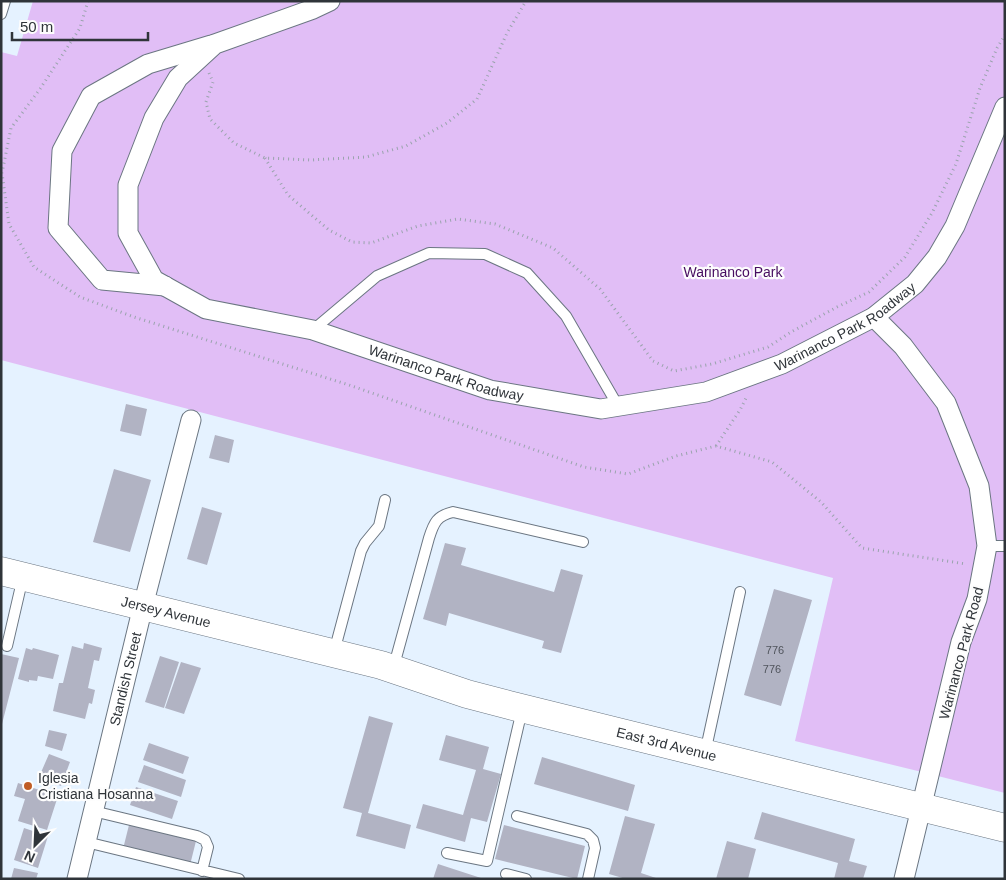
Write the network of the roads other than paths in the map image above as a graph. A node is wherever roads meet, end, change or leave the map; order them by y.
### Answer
1 (5, 1) edge
2 (330, 1) edge
3 (1, 14) edge
4 (214, 44) junction
5 (1005, 107) edge
6 (165, 286) junction
7 (874, 317) junction
8 (313, 330) junction
9 (618, 406) junction
10 (191, 420) dead end
11 (385, 500) dead end
12 (583, 542) dead end
13 (996, 546) edge
14 (12, 573) edge
15 (740, 592) dead end
16 (143, 606) junction
17 (7, 646) dead end
18 (332, 653) junction
19 (393, 670) junction
20 (522, 709) junction
21 (705, 754) junction
22 (922, 807) junction
23 (93, 811) junction
24 (518, 816) dead end
25 (1005, 828) edge
26 (86, 842) junction
27 (447, 853) dead end
28 (202, 871) junction
29 (506, 874) dead end
30 (77, 879) edge
31 (239, 879) edge
32 (526, 879) edge
33 (588, 879) edge
34 (904, 879) edge

1 - 3 lane
2 - 4 street, Warinanco Park Roadway
4 - 6 street, Warinanco Park Roadway
4 - 6 street
5 - 7 street, Warinanco Park Roadway
6 - 8 street, Warinanco Park Roadway
7 - 9 street, Warinanco Park Roadway
7 - 13 street, Warinanco Park Road
8 - 9 street, Warinanco Park Roadway
8 - 9 lane
10 - 16 street, Standish Street
11 - 18 lane
12 - 19 lane
13 - 22 street, Warinanco Park Road
14 - 16 street, Jersey Avenue
14 - 17 lane
15 - 21 lane
16 - 18 street, Jersey Avenue
16 - 23 street, Standish Street
18 - 19 street, East 3rd Avenue
19 - 20 street, East 3rd Avenue
20 - 21 street, East 3rd Avenue
20 - 27 lane
21 - 22 street, East 3rd Avenue
22 - 25 street, East 3rd Avenue
22 - 34 street, Warinanco Park Road
23 - 26 street, Standish Street
23 - 28 lane
24 - 33 lane
26 - 28 lane
26 - 30 street, Standish Street
28 - 31 lane
29 - 32 lane

